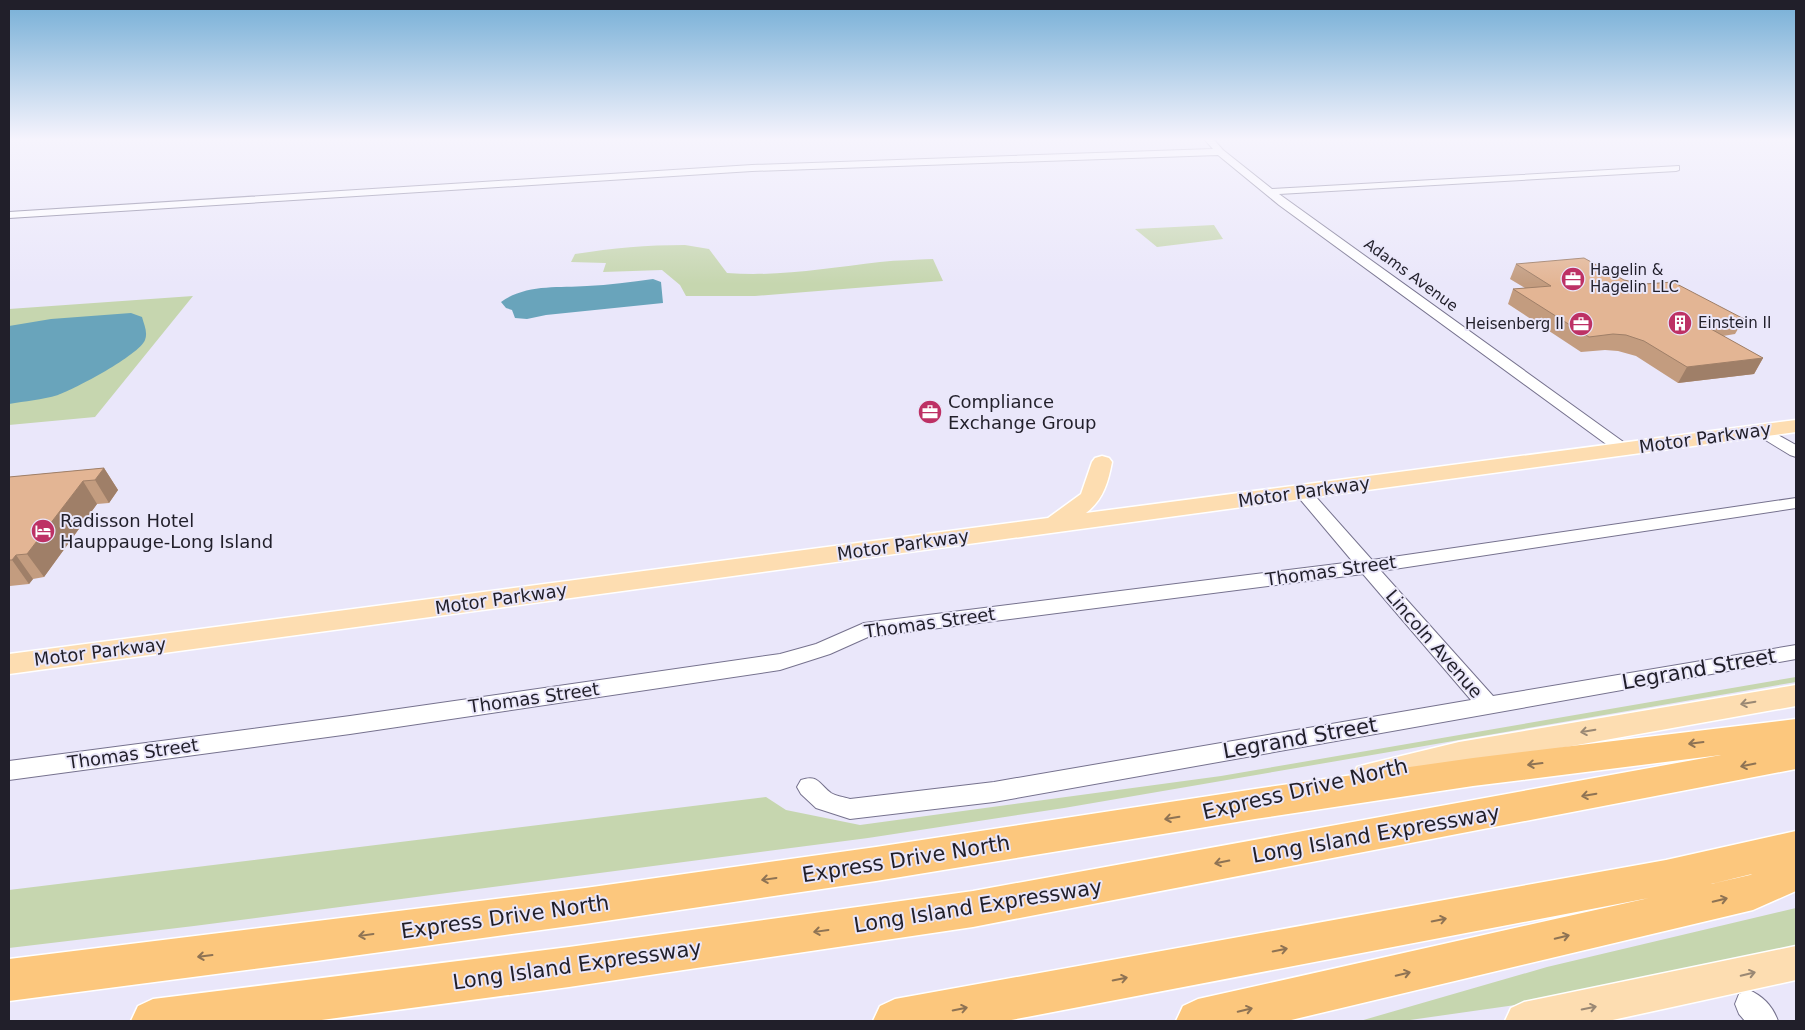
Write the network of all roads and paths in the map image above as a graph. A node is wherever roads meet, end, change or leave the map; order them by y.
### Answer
1 (435, 188) edge
2 (1264, 188) edge
3 (1336, 188) edge
4 (1269, 192) junction
5 (9, 215) edge
6 (1796, 426) edge
7 (1760, 430) junction
8 (1624, 449) junction
9 (1796, 452) edge
10 (1102, 462) dead end
11 (1302, 492) junction
12 (1796, 503) edge
13 (1049, 526) junction
14 (1366, 567) junction
15 (1796, 652) edge
16 (9, 664) edge
17 (1796, 695) edge
18 (1488, 705) junction
19 (1796, 732) edge
20 (1796, 755) edge
21 (9, 771) edge
22 (809, 787) dead end
23 (1255, 804) junction
24 (1796, 847) edge
25 (1796, 873) edge
26 (1796, 963) edge
27 (9, 980) edge
28 (153, 1021) edge
29 (895, 1021) edge
30 (1198, 1021) edge
31 (1524, 1021) edge

1 - 5 street
2 - 4 street, Adams Avenue
3 - 4 street
4 - 8 street, Adams Avenue
6 - 7 main road, Motor Parkway
7 - 8 main road, Motor Parkway
7 - 9 street
8 - 11 main road, Motor Parkway
10 - 13 main road
11 - 13 main road, Motor Parkway
11 - 14 street, Lincoln Avenue
12 - 14 street, Thomas Street
13 - 16 main road, Motor Parkway
14 - 18 street, Lincoln Avenue
14 - 21 street, Thomas Street
15 - 18 street, Legrand Street
17 -> 23 main road, Express Drive North
18 - 22 street, Legrand Street
19 -> 23 highway
20 -> 28 highway, Long Island Expressway
23 -> 27 highway, Express Drive North
29 -> 24 highway
30 -> 25 highway
31 -> 26 main road

